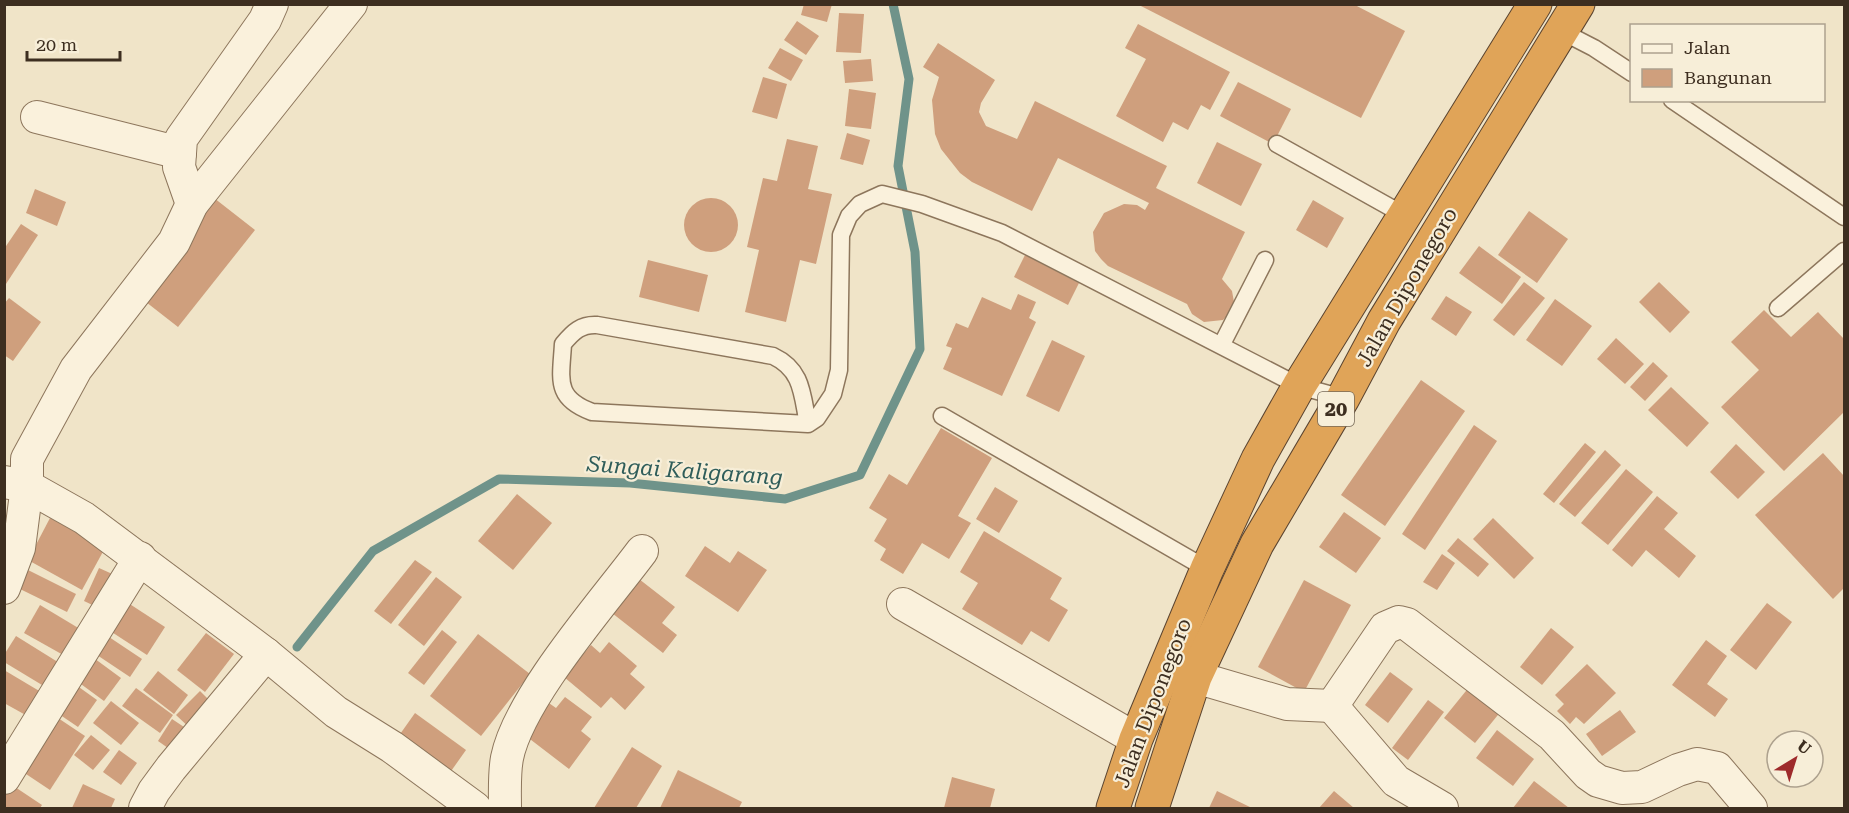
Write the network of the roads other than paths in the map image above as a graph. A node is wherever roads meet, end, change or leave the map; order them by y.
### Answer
1 (272, 4) edge
2 (351, 4) edge
3 (1531, 11) edge
4 (1570, 18) edge
5 (1630, 72) edge
6 (1675, 102) edge
7 (37, 117) dead end
8 (1277, 144) dead end
9 (180, 153) junction
10 (192, 204) junction
11 (1404, 215) junction
12 (1845, 217) edge
13 (1845, 251) edge
14 (1265, 260) dead end
15 (1778, 308) dead end
16 (1222, 344) junction
17 (1299, 386) junction
18 (1343, 398) junction
19 (942, 416) dead end
20 (808, 424) junction
21 (16, 484) edge
22 (642, 551) dead end
23 (140, 558) junction
24 (1207, 569) junction
25 (4, 588) edge
26 (903, 604) dead end
27 (266, 654) junction
28 (1195, 677) junction
29 (1332, 706) junction
30 (1136, 739) junction
31 (4, 778) edge
32 (145, 808) edge
33 (475, 808) edge
34 (505, 808) edge
35 (1113, 808) edge
36 (1152, 808) edge
37 (1442, 808) edge
38 (1751, 808) edge

1 - 9 street
2 - 10 street
3 - 4 highway
3 - 11 highway, Jalan Diponegoro / 20
4 - 5 lane
4 - 18 highway, Jalan Diponegoro / 20
6 - 12 lane
7 - 9 street
8 - 11 lane
9 - 10 street
10 - 21 street
11 - 17 highway, Jalan Diponegoro / 20
13 - 15 lane
14 - 16 lane
16 - 17 lane
16 - 20 lane
17 - 18 lane
17 - 24 highway, Jalan Diponegoro / 20
18 - 28 highway, Jalan Diponegoro / 20
19 - 24 lane
20 - 20 lane
21 - 23 street
21 - 25 street
22 - 34 street
23 - 27 street
23 - 31 street
24 - 30 highway, Jalan Diponegoro / 20
26 - 30 street
27 - 32 street
27 - 33 street
28 - 29 street
28 - 36 highway, Jalan Diponegoro / 20
29 - 37 street
29 - 38 street
30 - 35 highway, Jalan Diponegoro / 20

